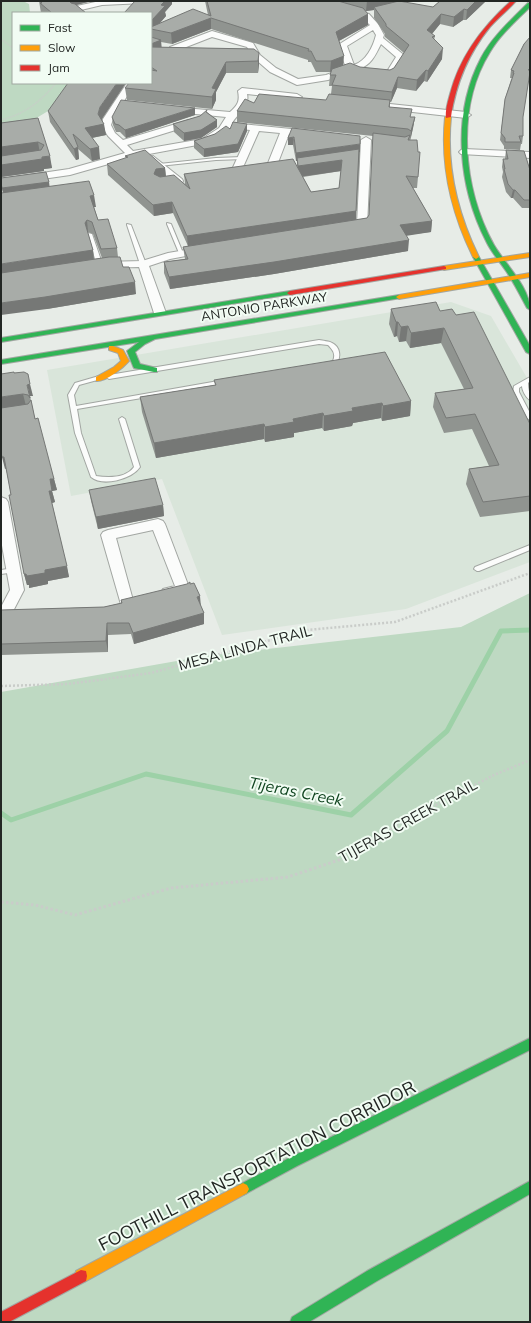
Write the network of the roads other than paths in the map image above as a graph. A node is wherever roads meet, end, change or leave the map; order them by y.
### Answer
1 (144, 1) edge
2 (514, 1) edge
3 (139, 2) edge
4 (319, 2) edge
5 (530, 4) edge
6 (306, 6) edge
7 (78, 12) edge
8 (132, 12) edge
9 (375, 26) junction
10 (379, 39) junction
11 (189, 53) edge
12 (227, 55) edge
13 (256, 57) junction
14 (351, 70) junction
15 (297, 82) junction
16 (131, 84) edge
17 (289, 97) junction
18 (304, 98) edge
19 (364, 104) edge
20 (166, 108) edge
21 (205, 112) junction
22 (448, 113) junction
23 (232, 115) junction
24 (466, 115) junction
25 (226, 125) junction
26 (256, 128) junction
27 (286, 131) junction
28 (322, 135) edge
29 (366, 140) dead end
30 (121, 144) junction
31 (144, 152) junction
32 (464, 152) junction
33 (132, 154) junction
34 (530, 155) edge
35 (242, 158) junction
36 (159, 165) junction
37 (271, 168) edge
38 (249, 172) edge
39 (1, 182) edge
40 (166, 183) edge
41 (169, 224) dead end
42 (129, 225) dead end
43 (338, 229) edge
44 (90, 234) edge
45 (212, 248) edge
46 (181, 253) junction
47 (530, 255) edge
48 (500, 260) junction
49 (478, 262) junction
50 (143, 264) junction
51 (96, 266) joint
52 (530, 275) edge
53 (514, 278) junction
54 (490, 281) junction
55 (530, 308) edge
56 (160, 313) junction
57 (158, 336) junction
58 (1, 340) edge
59 (100, 346) junction
60 (530, 352) edge
61 (1, 362) edge
62 (323, 365) edge
63 (154, 370) junction
64 (99, 378) junction
65 (230, 381) edge
66 (528, 381) edge
67 (530, 398) edge
68 (74, 408) junction
69 (530, 418) edge
70 (122, 419) dead end
71 (1, 502) edge
72 (530, 547) edge
73 (477, 569) dead end
74 (8, 571) edge
75 (155, 597) edge
76 (141, 600) edge
77 (21, 612) edge
78 (3, 613) edge
79 (530, 1044) edge
80 (530, 1187) edge
81 (1, 1319) edge
82 (297, 1322) edge

1 - 3 street
2 - 22 main road
3 - 7 street
3 - 8 street
4 - 6 street
4 - 9 street
5 - 24 main road
9 - 10 street
9 - 14 street
10 - 14 street
10 - 14 street
11 - 13 street
12 - 13 street
13 - 15 street
14 - 15 street
15 - 17 street
16 - 30 street
17 - 18 street
17 - 23 street
19 - 22 street
20 - 21 street
21 - 23 street
21 - 30 street
22 - 24 street
22 - 49 main road
23 - 25 street
24 - 32 main road
25 - 26 street
25 - 31 street
26 - 27 street
26 - 35 street
27 - 28 street
27 - 37 street
29 - 43 street
30 - 33 street
31 - 33 street
31 - 36 street
32 - 34 street
32 - 48 main road
33 - 39 street
35 - 36 lane
35 - 38 street
36 - 40 street
41 - 46 lane
42 - 50 lane
44 - 51 lane
45 - 46 street
46 - 50 street
47 - 48 main road, ANTONIO PARKWAY
48 - 49 main road, ANTONIO PARKWAY
48 - 53 main road
49 - 54 main road
49 - 56 main road, ANTONIO PARKWAY
50 - 51 street
50 - 56 street
52 - 53 main road, ANTONIO PARKWAY
53 - 54 main road, ANTONIO PARKWAY
53 - 55 main road
54 - 57 main road, ANTONIO PARKWAY
54 - 60 main road
56 - 58 main road, ANTONIO PARKWAY
57 - 59 main road, ANTONIO PARKWAY
57 - 63 main road
59 - 61 main road, ANTONIO PARKWAY
59 - 64 main road
62 - 63 lane
63 - 64 lane
64 - 68 lane
65 - 68 lane
66 - 67 lane
66 - 69 lane
68 - 70 lane
71 - 74 street
72 - 73 lane
74 - 78 street
75 - 76 street
77 - 78 street
79 - 81 main road, FOOTHILL TRANSPORTATION CORRIDOR
80 - 82 main road

